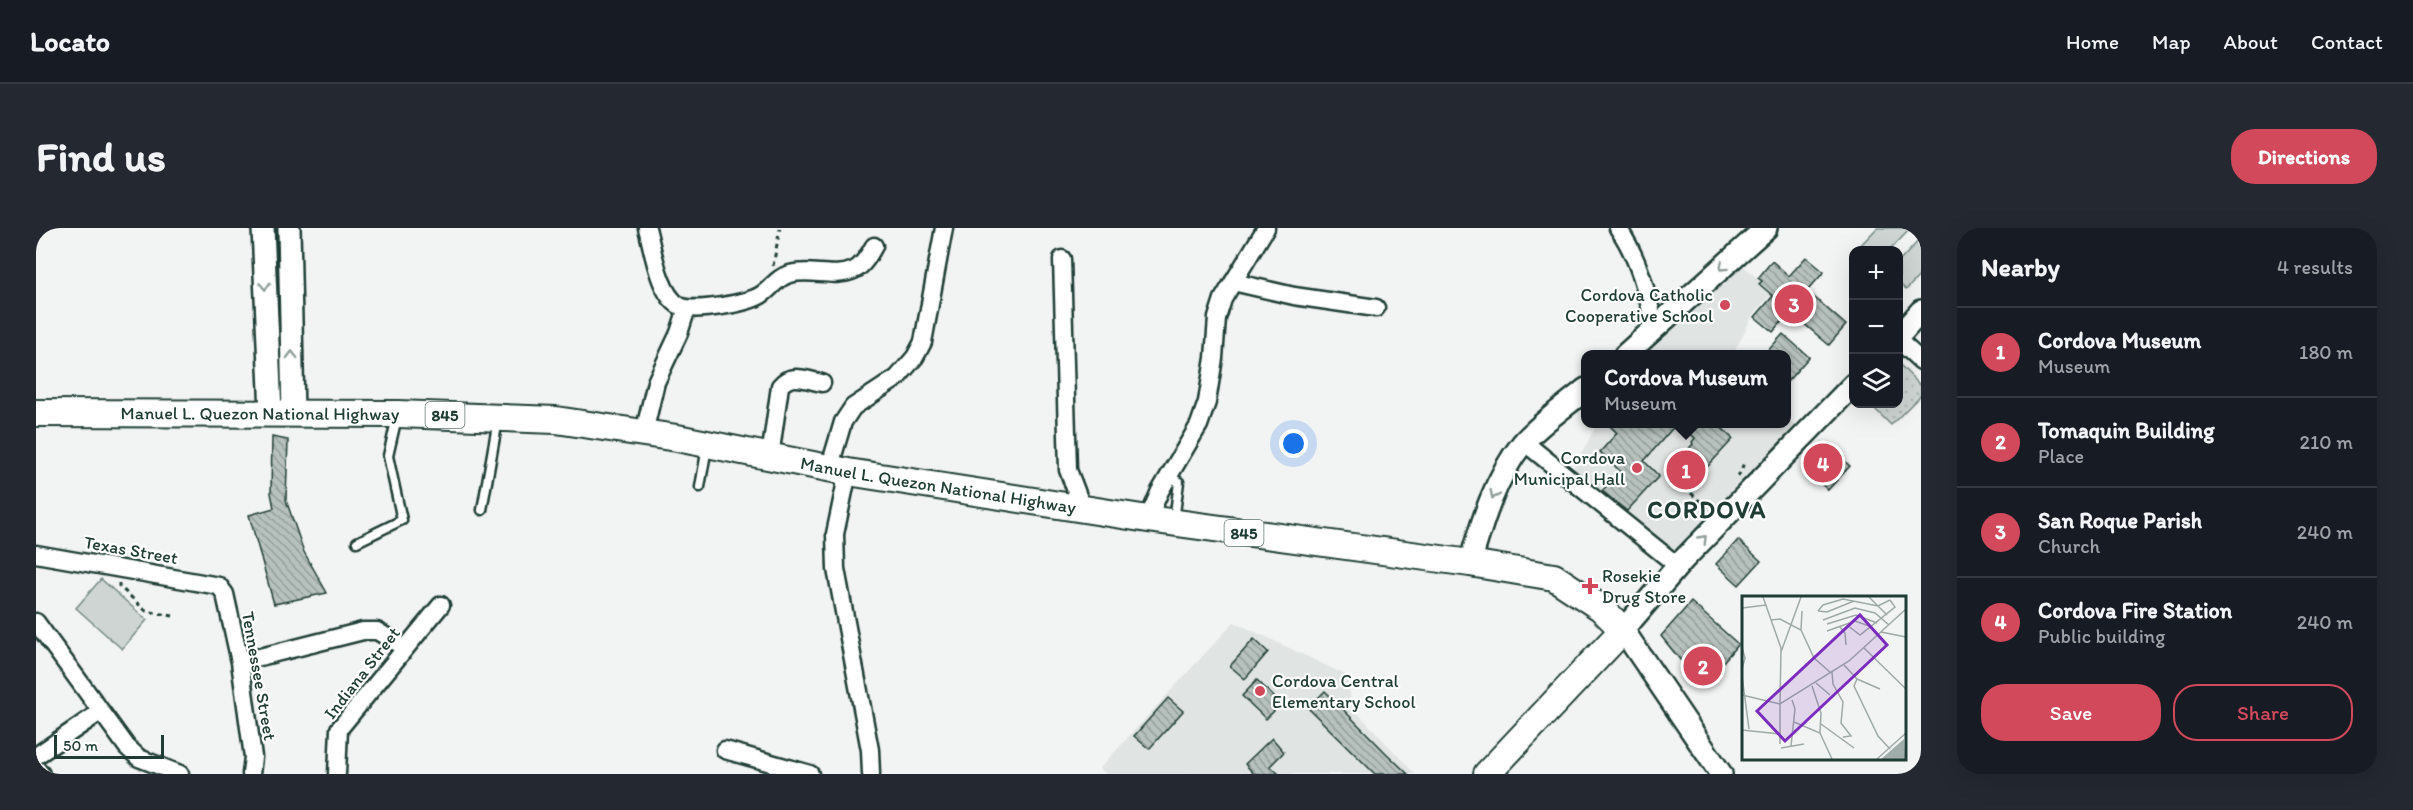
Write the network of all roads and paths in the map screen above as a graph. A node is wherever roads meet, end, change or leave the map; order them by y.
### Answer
1 (263, 228) edge
2 (289, 228) edge
3 (647, 228) edge
4 (780, 228) edge
5 (944, 228) edge
6 (1266, 228) edge
7 (1618, 228) edge
8 (1766, 228) edge
9 (874, 246) dead end
10 (1062, 259) dead end
11 (1233, 282) junction
12 (771, 285) junction
13 (687, 308) junction
14 (1377, 308) dead end
15 (1921, 311) edge
16 (1655, 328) junction
17 (1903, 333) edge
18 (1903, 342) edge
19 (1630, 350) edge
20 (1921, 361) edge
21 (822, 383) dead end
22 (1849, 389) edge
23 (1581, 393) edge
24 (36, 413) edge
25 (282, 413) junction
26 (398, 414) junction
27 (498, 417) junction
28 (645, 433) junction
29 (1524, 442) junction
30 (708, 444) junction
31 (770, 457) junction
32 (839, 470) junction
33 (1169, 476) junction
34 (700, 488) dead end
35 (1691, 493) dead end
36 (1083, 509) junction
37 (482, 510) dead end
38 (1148, 519) junction
39 (1721, 521) junction
40 (1174, 522) junction
41 (357, 542) dead end
42 (36, 554) edge
43 (1470, 563) junction
44 (1678, 566) junction
45 (118, 568) junction
46 (219, 586) joint
47 (441, 605) dead end
48 (173, 616) dead end
49 (36, 622) edge
50 (1623, 630) junction
51 (405, 648) junction
52 (240, 662) junction
53 (100, 712) junction
54 (725, 750) dead end
55 (36, 756) edge
56 (36, 768) edge
57 (40, 774) edge
58 (180, 774) edge
59 (251, 774) edge
60 (336, 774) edge
61 (807, 774) edge
62 (871, 774) edge
63 (1487, 774) edge
64 (1722, 774) edge

1 -> 25 street
25 -> 2 street
3 - 13 street
4 - 12 path
5 - 32 street
6 - 11 street
7 - 16 street
8 -> 16 street
9 - 12 street
10 - 36 street
11 - 14 street
11 - 33 street
12 - 13 street
13 - 28 street
15 - 17 street
16 - 19 street
18 - 20 street
21 - 31 street
22 - 39 street
23 - 29 street
24 - 25 main road, Manuel L. Quezon National Highway / 845
25 - 26 main road, Manuel L. Quezon National Highway / 845
26 - 27 main road, Manuel L. Quezon National Highway / 845
26 - 41 lane
27 - 28 main road, Manuel L. Quezon National Highway / 845
27 - 37 lane
28 - 30 main road, Manuel L. Quezon National Highway / 845
29 -> 43 street
29 - 44 street
30 - 31 main road, Manuel L. Quezon National Highway / 845
30 - 34 lane
31 - 32 main road, Manuel L. Quezon National Highway / 845
32 - 36 main road, Manuel L. Quezon National Highway / 845
32 - 62 street
33 - 38 street
33 - 40 lane
35 - 39 path
36 - 38 main road, Manuel L. Quezon National Highway / 845
38 - 40 main road, Manuel L. Quezon National Highway / 845
44 -> 39 street
40 - 43 main road, Manuel L. Quezon National Highway / 845
42 - 45 street, Texas Street
43 - 50 main road, Manuel L. Quezon National Highway / 845
44 - 50 street
45 - 46 street, Texas Street
45 - 48 path
46 - 52 street, Tennessee Street
47 - 51 street, Indiana Street
49 - 53 street
50 - 63 main road
50 - 64 street
51 - 52 street
51 - 60 street, Indiana Street
52 - 59 street, Tennessee Street
53 - 55 street
53 - 58 street
54 - 61 street
56 - 57 street

